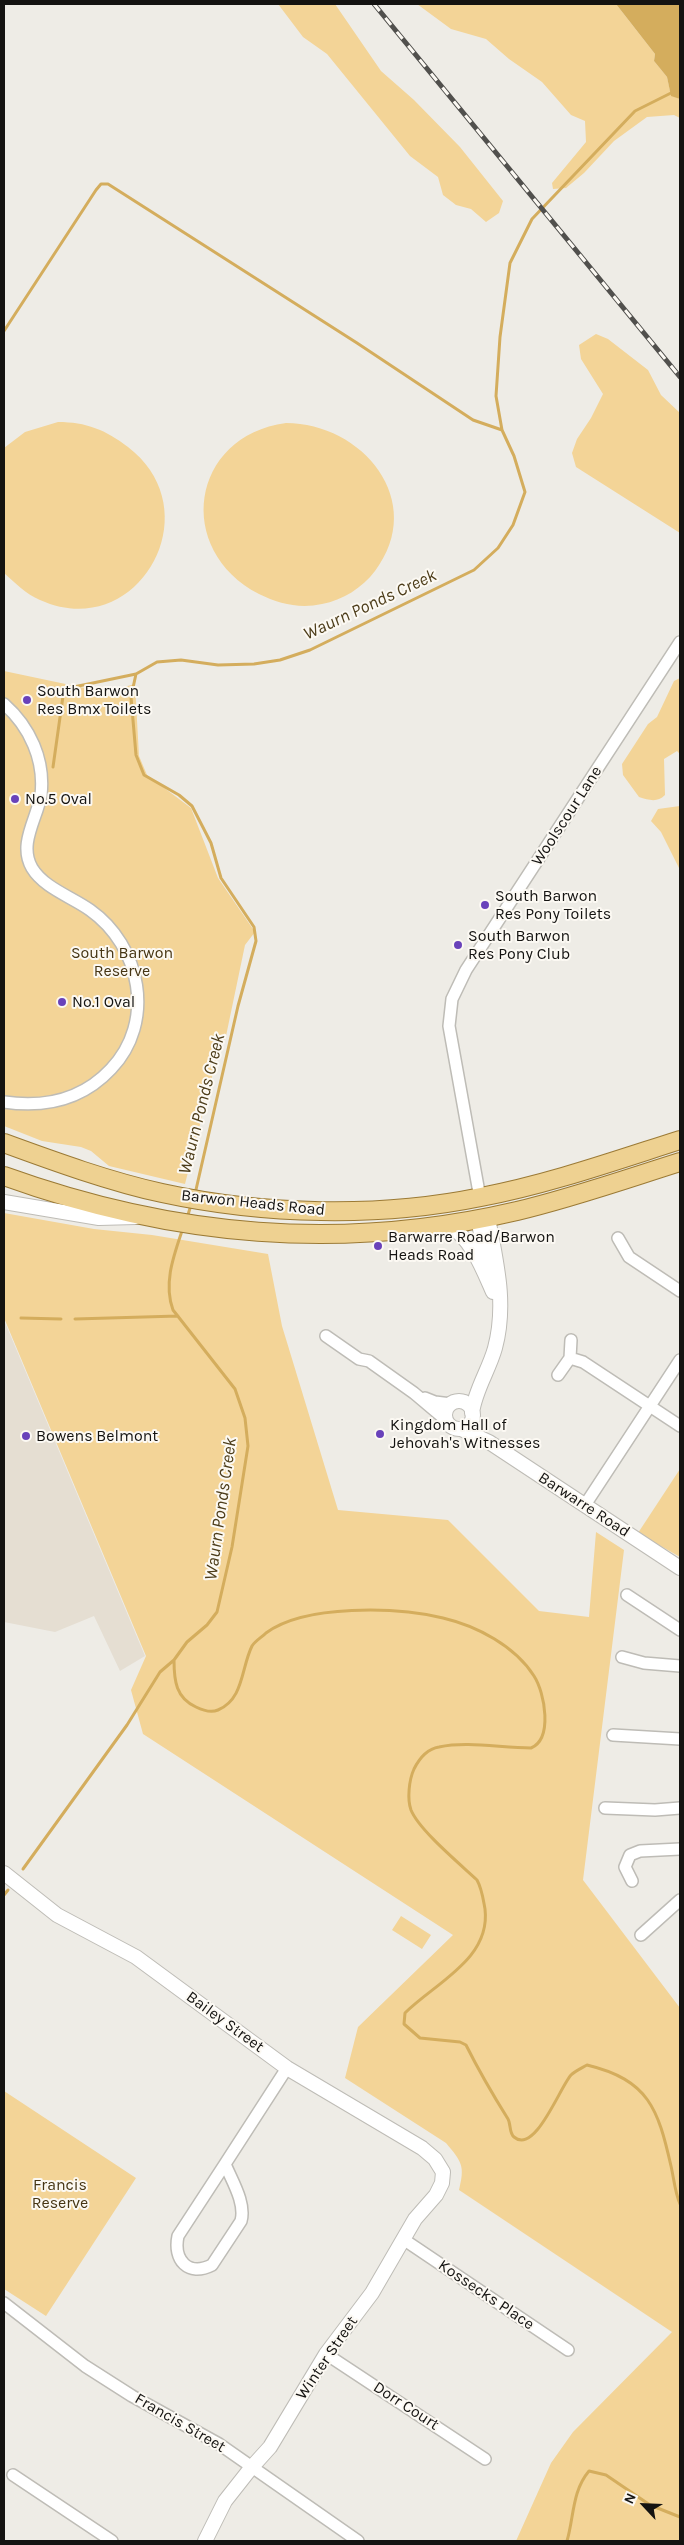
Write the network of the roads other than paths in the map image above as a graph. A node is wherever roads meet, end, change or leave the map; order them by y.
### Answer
1 (680, 642) edge
2 (4, 704) edge
3 (4, 1102) edge
4 (680, 1140) edge
5 (4, 1143) edge
6 (680, 1162) edge
7 (4, 1176) edge
8 (480, 1198) junction
9 (4, 1202) edge
10 (149, 1217) junction
11 (483, 1218) junction
12 (449, 1225) junction
13 (618, 1238) dead end
14 (680, 1291) edge
15 (493, 1292) junction
16 (498, 1334) junction
17 (326, 1336) dead end
18 (571, 1340) dead end
19 (570, 1358) junction
20 (680, 1360) edge
21 (490, 1364) junction
22 (558, 1375) dead end
23 (414, 1393) junction
24 (455, 1403) junction
25 (650, 1406) junction
26 (472, 1416) junction
27 (446, 1420) junction
28 (680, 1426) edge
29 (461, 1429) junction
30 (489, 1442) junction
31 (586, 1505) junction
32 (680, 1568) edge
33 (627, 1595) dead end
34 (680, 1630) edge
35 (622, 1657) dead end
36 (680, 1666) edge
37 (613, 1735) dead end
38 (680, 1740) edge
39 (605, 1808) dead end
40 (680, 1808) edge
41 (680, 1849) edge
42 (4, 1873) edge
43 (632, 1881) dead end
44 (680, 1900) edge
45 (641, 1935) dead end
46 (287, 2068) junction
47 (225, 2164) junction
48 (443, 2172) joint
49 (403, 2239) junction
50 (4, 2303) edge
51 (568, 2350) dead end
52 (326, 2354) junction
53 (485, 2459) dead end
54 (251, 2468) junction
55 (14, 2476) dead end
56 (112, 2541) edge
57 (205, 2541) edge
58 (358, 2541) edge

1 - 8 street, Woolscour Lane
2 - 3 street
4 - 8 main road, Barwon Heads Road
5 - 8 main road, Barwon Heads Road
6 - 11 main road, Barwon Heads Road
7 - 10 main road, Barwon Heads Road
8 - 11 main road
9 - 10 street
10 - 12 main road, Barwon Heads Road
11 - 12 main road, Barwon Heads Road
11 - 15 street
11 - 16 street
12 - 15 street
13 - 14 street
15 - 16 street
16 - 21 street
17 - 23 street
18 - 19 street
19 - 22 street
19 - 25 street
20 - 25 street
21 - 24 street
21 - 26 street
23 - 24 street
23 - 27 street
24 - 26 street
24 - 27 street
25 - 28 street
25 - 31 street
26 - 29 street
26 - 30 street, Barwarre Road
27 - 29 street
29 - 30 street, Barwarre Road
30 - 31 street, Barwarre Road
31 - 32 street, Barwarre Road
33 - 34 street
35 - 36 street
37 - 38 street
39 - 40 street
41 - 43 street
42 - 46 street, Bailey Street
44 - 45 street
46 - 47 street
46 - 48 street, Bailey Street
47 - 47 street
48 - 49 street, Winter Street
49 - 51 street, Kossecks Place
49 - 52 street, Winter Street
50 - 54 street, Francis Street
52 - 53 street, Dorr Court
52 - 54 street, Winter Street
54 - 57 street, Winter Street
54 - 58 street, Francis Street
55 - 56 street

